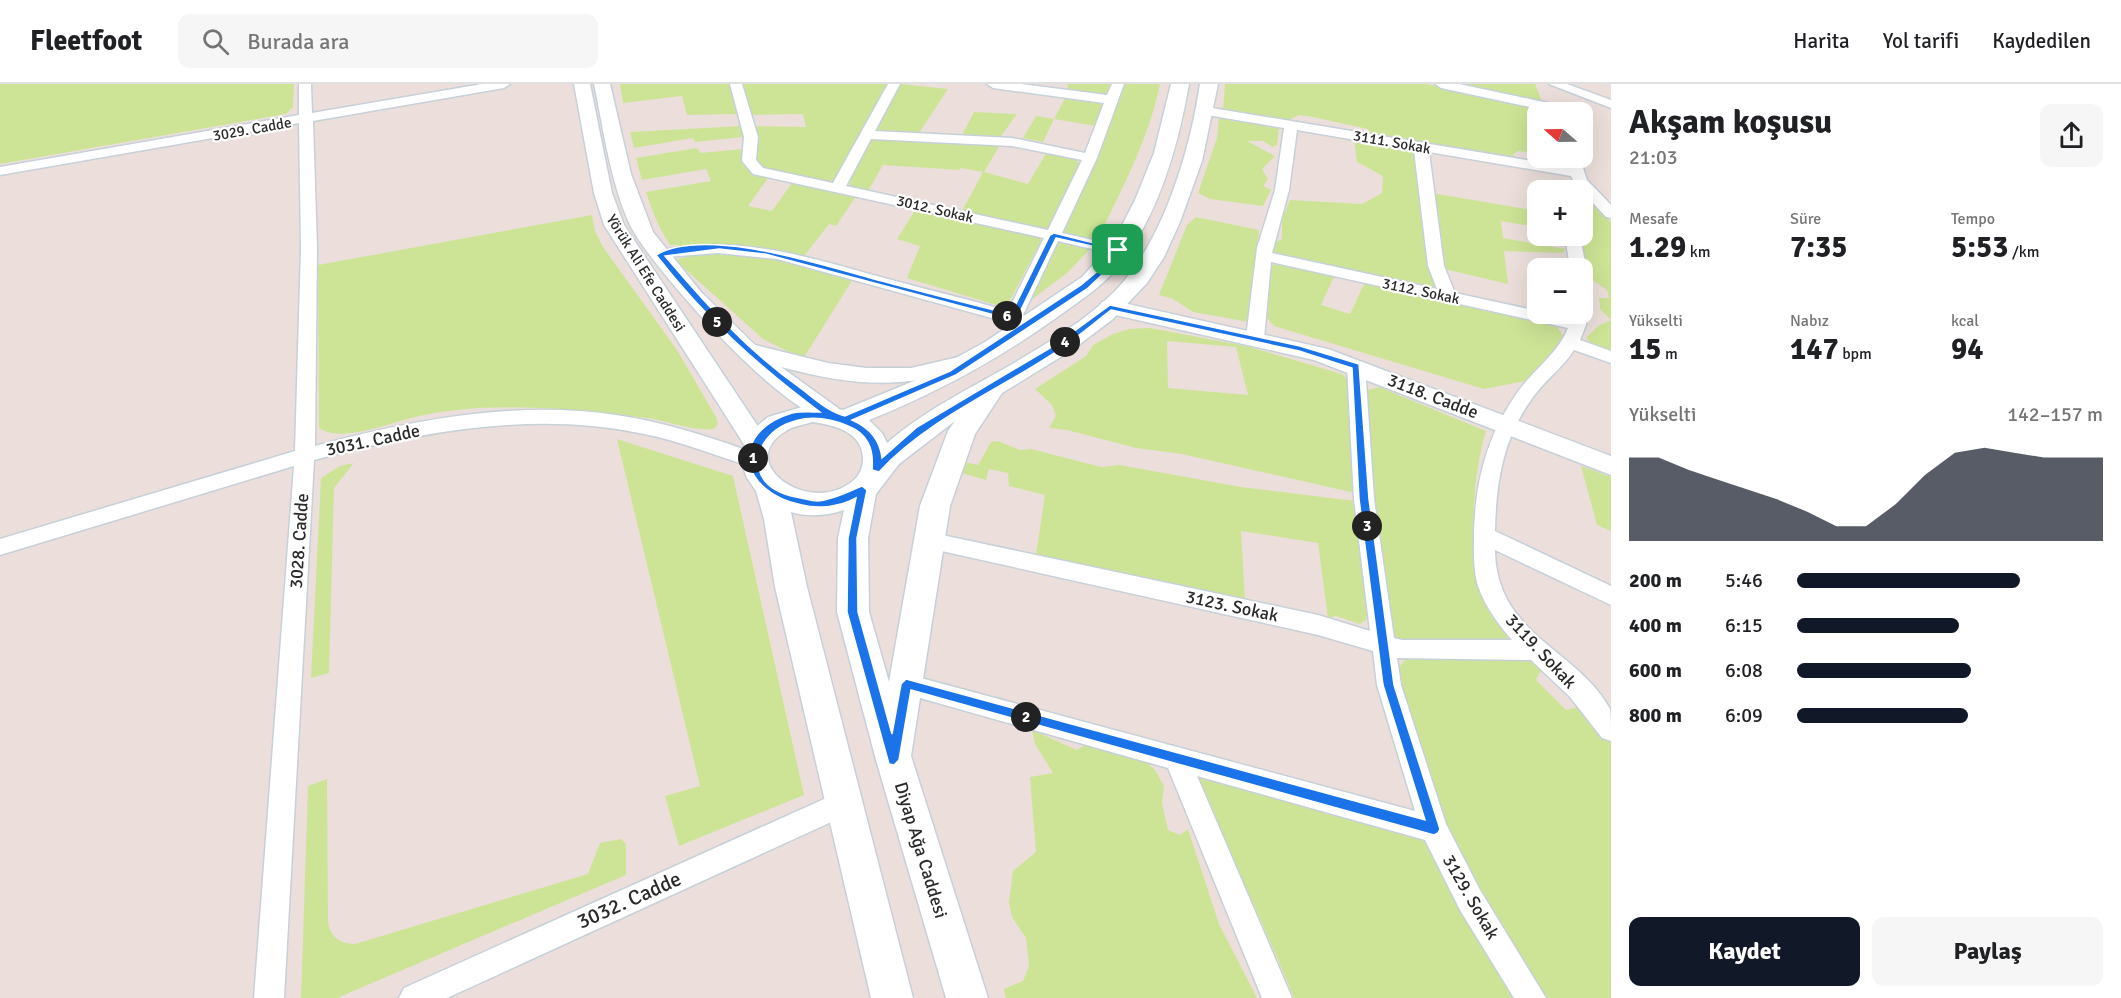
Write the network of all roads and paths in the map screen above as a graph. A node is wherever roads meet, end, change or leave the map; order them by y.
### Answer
1 (305, 84) edge
2 (504, 84) edge
3 (582, 84) edge
4 (602, 84) edge
5 (736, 84) edge
6 (894, 84) edge
7 (993, 84) edge
8 (1118, 84) edge
9 (1180, 84) edge
10 (1209, 84) edge
11 (1441, 84) edge
12 (1542, 84) edge
13 (1555, 84) edge
14 (1016, 85) edge
15 (1113, 100) junction
16 (1550, 102) edge
17 (1527, 104) edge
18 (1611, 104) edge
19 (1206, 111) junction
20 (304, 120) junction
21 (1291, 125) junction
22 (868, 135) junction
23 (1421, 147) junction
24 (1090, 158) junction
25 (0, 171) edge
26 (1567, 180) edge
27 (838, 187) junction
28 (1593, 198) edge
29 (1611, 214) edge
30 (1054, 235) junction
31 (1118, 250) junction
32 (660, 255) junction
33 (1264, 256) junction
34 (1448, 297) junction
35 (1110, 307) junction
36 (1527, 310) edge
37 (1023, 321) junction
38 (1578, 324) edge
39 (1255, 338) junction
40 (1572, 343) junction
41 (747, 351) junction
42 (1611, 357) edge
43 (970, 363) junction
44 (1356, 366) junction
45 (999, 383) junction
46 (838, 417) junction
47 (1506, 424) junction
48 (755, 452) junction
49 (305, 455) junction
50 (1611, 466) edge
51 (869, 480) junction
52 (770, 490) junction
53 (1485, 536) junction
54 (928, 540) junction
55 (0, 547) edge
56 (1611, 597) edge
57 (1382, 646) junction
58 (1537, 650) junction
59 (906, 684) junction
60 (1611, 730) edge
61 (1176, 757) junction
62 (894, 760) junction
63 (844, 802) junction
64 (1434, 829) junction
65 (269, 998) edge
66 (414, 998) edge
67 (892, 998) edge
68 (967, 998) edge
69 (1277, 998) edge
70 (1531, 998) edge

1 - 20 street, 3028. Cadde
2 - 20 street, 3029. Cadde
3 - 48 street, Yörük Ali Efe Caddesi
4 - 32 street, Yörük Ali Efe Caddesi
5 - 27 street, 3012. Sokak
6 - 22 street
7 - 14 street
8 - 15 street
9 - 31 main road
10 - 19 main road
11 - 17 street
12 - 16 street
13 - 18 street
14 - 15 street
15 - 24 street
19 - 21 street, 3111. Sokak
19 - 35 main road
20 - 25 street, 3029. Cadde
20 - 49 street, 3028. Cadde
21 - 23 street, 3111. Sokak
21 - 33 street
22 - 24 street
22 - 27 street
23 - 26 street, 3111. Sokak
23 - 34 street
24 - 30 street
27 - 30 street, 3012. Sokak
28 - 29 street
30 - 31 street, 3012. Sokak
30 - 37 street
31 - 37 main road
32 - 37 street
32 - 41 street, Yörük Ali Efe Caddesi
33 - 34 street, 3112. Sokak
33 - 39 street
34 - 36 street, 3112. Sokak
35 - 39 street, 3118. Cadde
35 - 45 main road
37 - 43 main road
38 - 40 street
39 - 44 street, 3118. Cadde
40 - 42 street
40 - 47 street, 3119. Sokak
41 - 43 street
41 - 46 street, Yörük Ali Efe Caddesi
43 - 46 main road
44 - 47 street, 3118. Cadde
44 - 57 street, 3129. Sokak
45 - 51 main road
45 - 54 main road
46 - 48 main road
46 - 51 main road, Diyap Ağa Caddesi
47 - 50 street, 3118. Cadde
47 - 53 street, 3119. Sokak
48 - 49 street, 3031. Cadde
48 - 52 main road
49 - 55 street, 3031. Cadde
49 - 65 street, 3028. Cadde
51 - 52 main road
51 - 62 main road, Diyap Ağa Caddesi
52 - 63 main road
53 - 56 street
53 - 58 street, 3119. Sokak
54 - 57 street, 3123. Sokak
54 - 59 main road
57 - 58 street, 3123. Sokak
57 - 64 street, 3129. Sokak
58 - 60 street, 3119. Sokak
59 - 61 street
59 - 62 main road
61 - 64 street
61 - 69 street
62 - 68 main road, Diyap Ağa Caddesi
63 - 66 street, 3032. Cadde
63 - 67 main road
64 - 70 street, 3129. Sokak

